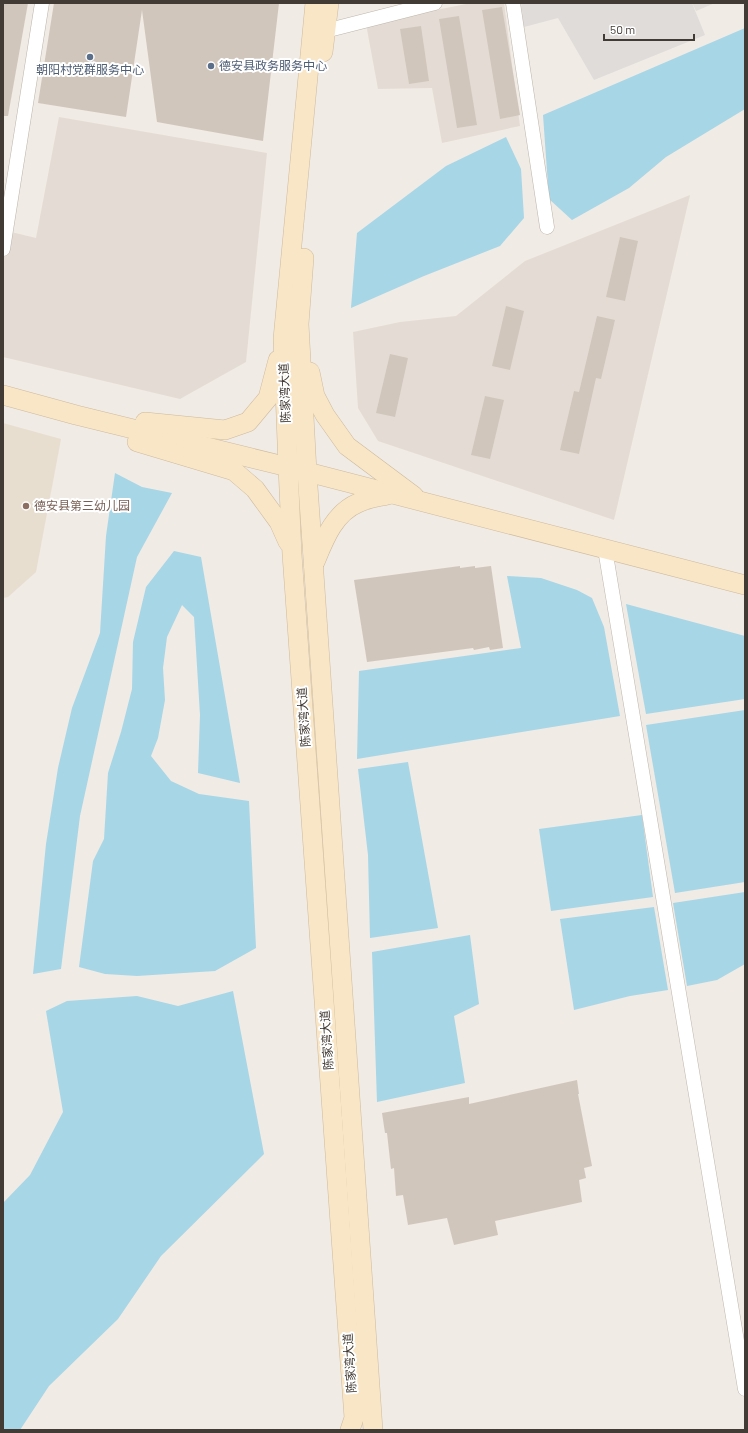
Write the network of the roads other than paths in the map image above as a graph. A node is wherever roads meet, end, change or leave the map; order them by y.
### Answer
1 (42, 3) edge
2 (315, 3) edge
3 (328, 3) edge
4 (435, 3) edge
5 (513, 3) edge
6 (325, 31) junction
7 (547, 227) dead end
8 (3, 249) edge
9 (299, 324) junction
10 (283, 339) junction
11 (3, 395) edge
12 (76, 415) junction
13 (288, 467) junction
14 (307, 472) junction
15 (392, 494) junction
16 (422, 502) junction
17 (605, 549) junction
18 (292, 554) junction
19 (313, 565) junction
20 (745, 585) edge
21 (745, 1389) edge
22 (350, 1430) edge
23 (373, 1430) edge

1 - 8 street
2 - 10 main road, 陈家湾大道
3 - 6 main road, 陈家湾大道
4 - 6 street
5 - 7 street
6 - 9 main road, 陈家湾大道
9 - 14 main road, 陈家湾大道
9 - 16 main road
10 - 12 main road
10 - 13 main road, 陈家湾大道
11 - 12 main road
12 - 13 main road
12 - 18 main road
13 - 14 main road
13 - 18 main road, 陈家湾大道
14 - 15 main road
14 - 19 main road, 陈家湾大道
15 - 16 main road
15 - 19 main road
16 - 17 main road
17 - 20 main road
17 - 21 street
18 - 22 main road, 陈家湾大道
19 - 23 main road, 陈家湾大道

